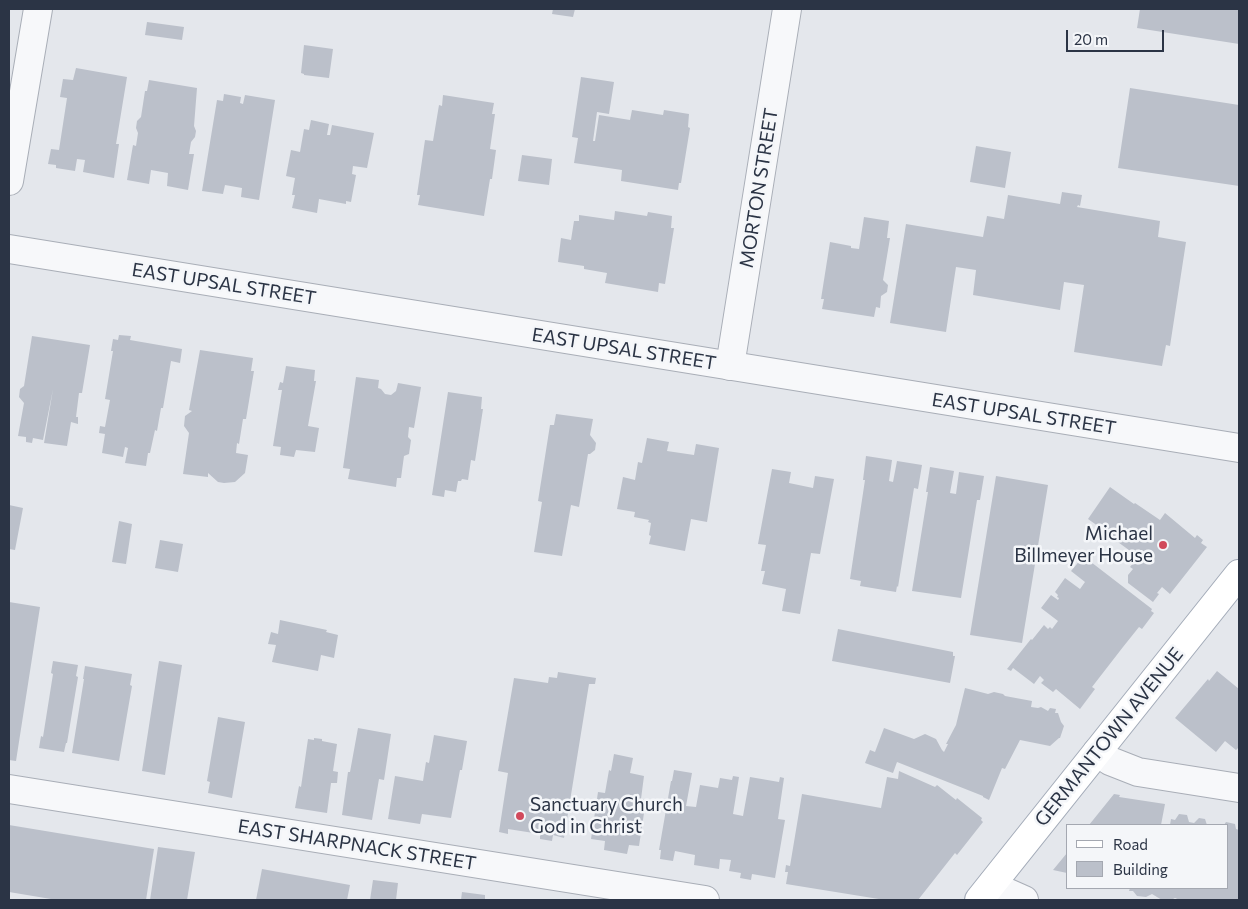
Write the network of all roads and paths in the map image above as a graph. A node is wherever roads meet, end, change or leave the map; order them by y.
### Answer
1 (38, 9) edge
2 (787, 9) edge
3 (9, 181) edge
4 (9, 249) edge
5 (730, 366) junction
6 (1239, 448) edge
7 (1239, 574) edge
8 (1097, 752) junction
9 (1239, 788) edge
10 (9, 789) edge
11 (986, 892) edge
12 (705, 900) edge
13 (1024, 900) edge

1 - 3 street
2 - 5 street, MORTON STREET
4 - 5 street, EAST UPSAL STREET
5 - 6 street, EAST UPSAL STREET
7 - 8 main road, GERMANTOWN AVENUE
8 - 9 street
8 - 11 main road, GERMANTOWN AVENUE
10 - 12 street, EAST SHARPNACK STREET
11 - 13 street

